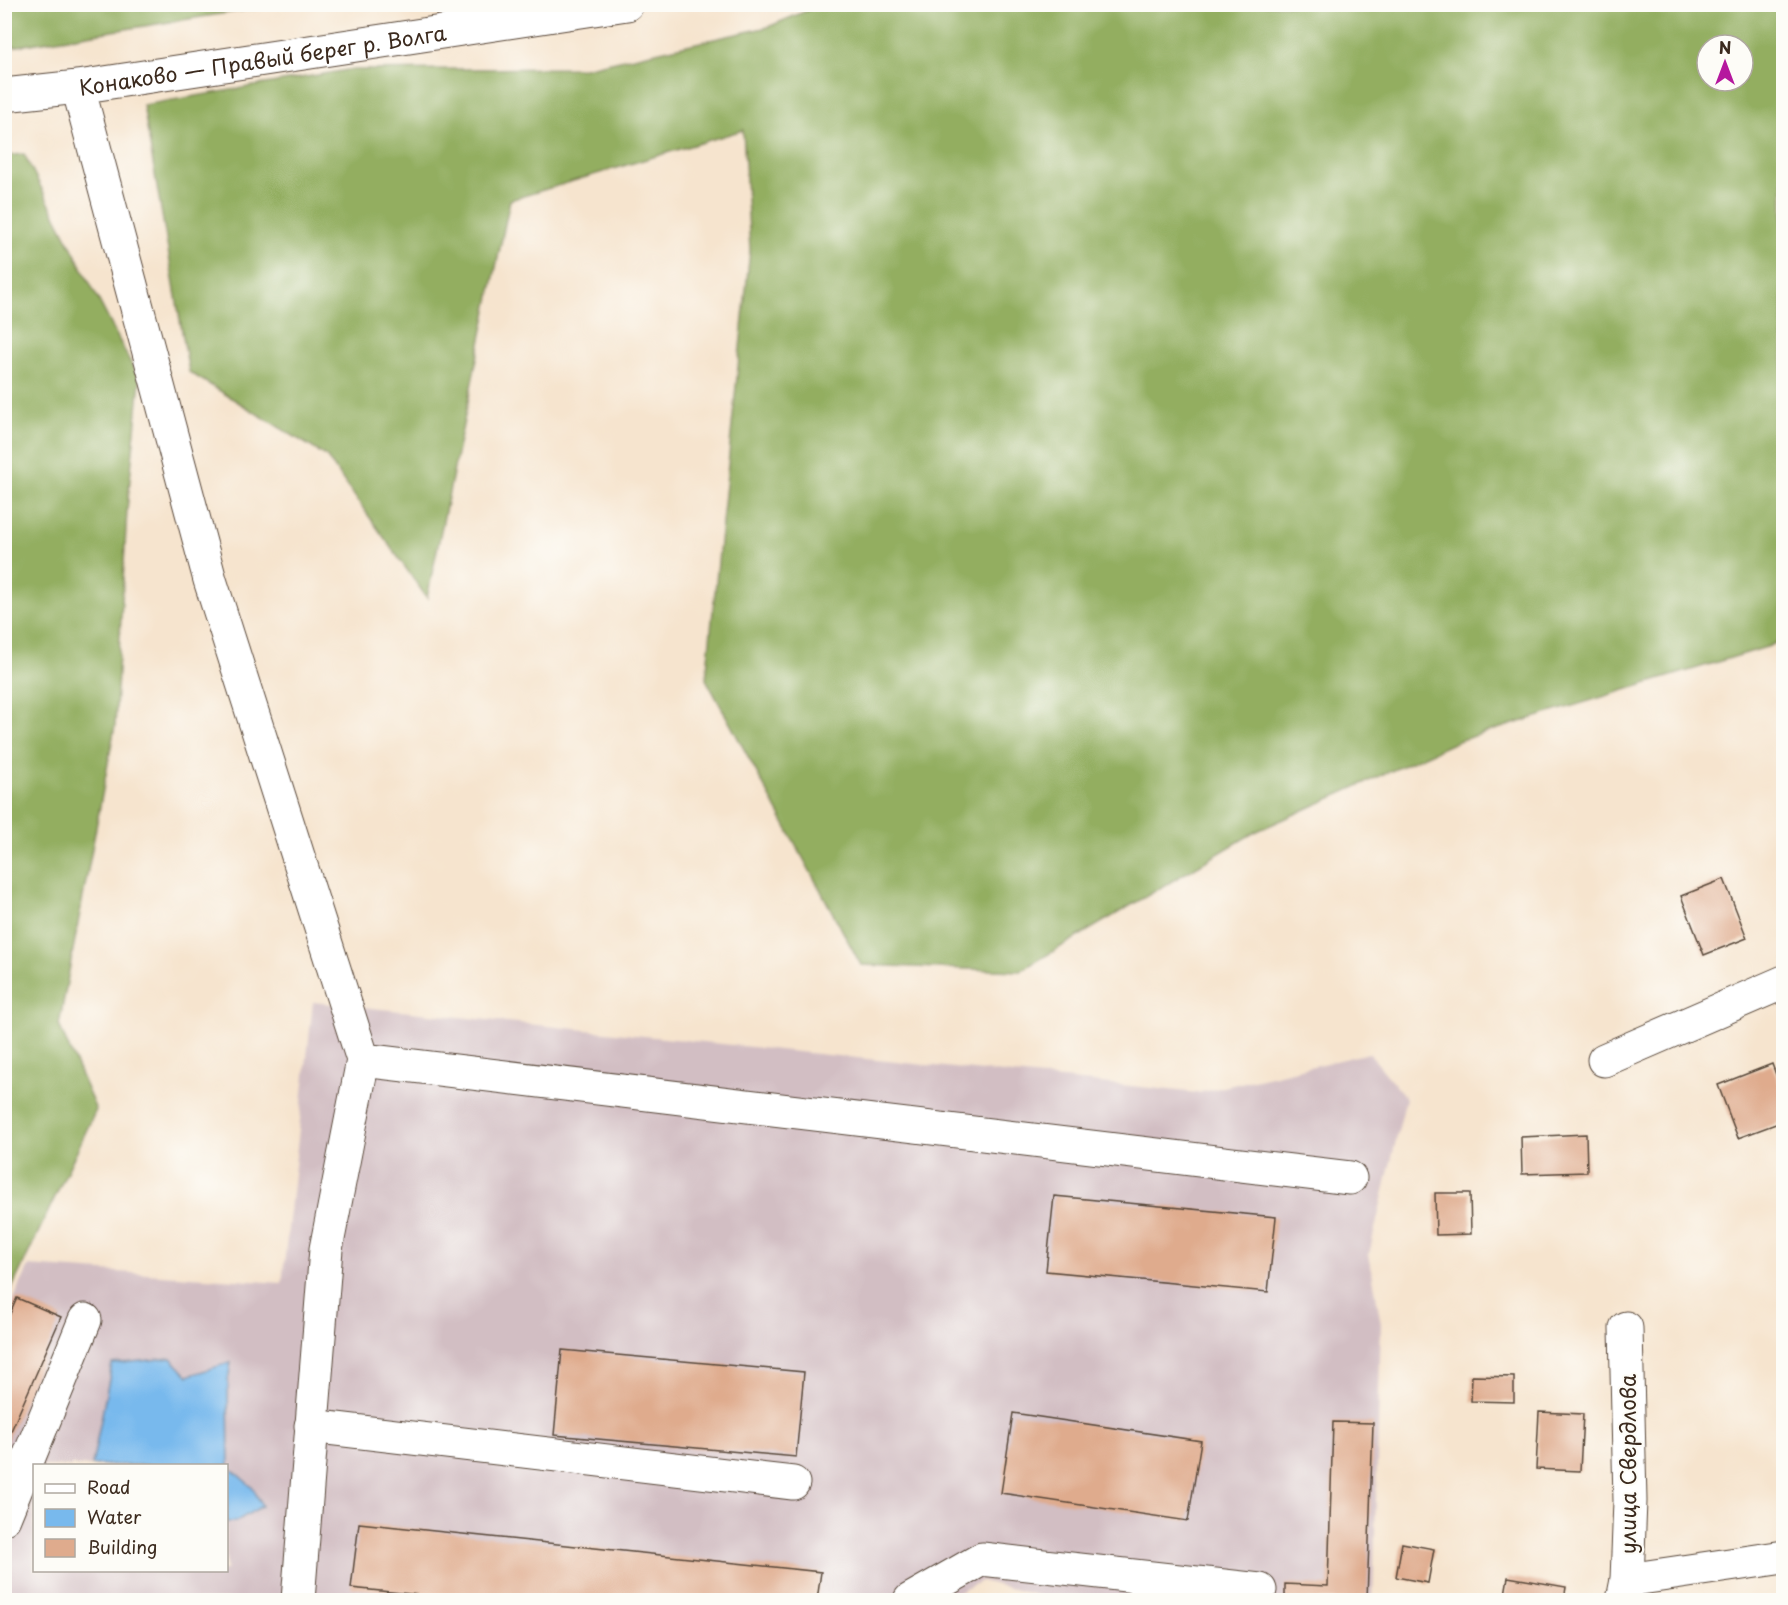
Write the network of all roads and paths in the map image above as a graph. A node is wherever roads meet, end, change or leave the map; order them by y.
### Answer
1 (627, 4) edge
2 (78, 87) junction
3 (4, 95) edge
4 (1784, 982) edge
5 (363, 1060) junction
6 (1604, 1060) dead end
7 (1350, 1178) dead end
8 (86, 1320) dead end
9 (1626, 1328) dead end
10 (311, 1426) junction
11 (793, 1483) dead end
12 (4, 1518) edge
13 (1784, 1557) edge
14 (1260, 1590) dead end
15 (1625, 1590) edge
16 (298, 1600) edge
17 (910, 1600) edge

1 - 2 street, Конаково — Правый берег р. Волга
2 - 3 street, Конаково — Правый берег р. Волга
2 - 5 street
4 - 6 street
5 - 7 street
5 - 10 street
8 - 12 street
9 - 15 street, улица Свердлова
10 - 11 street
10 - 16 street
13 - 15 street
14 - 17 street

